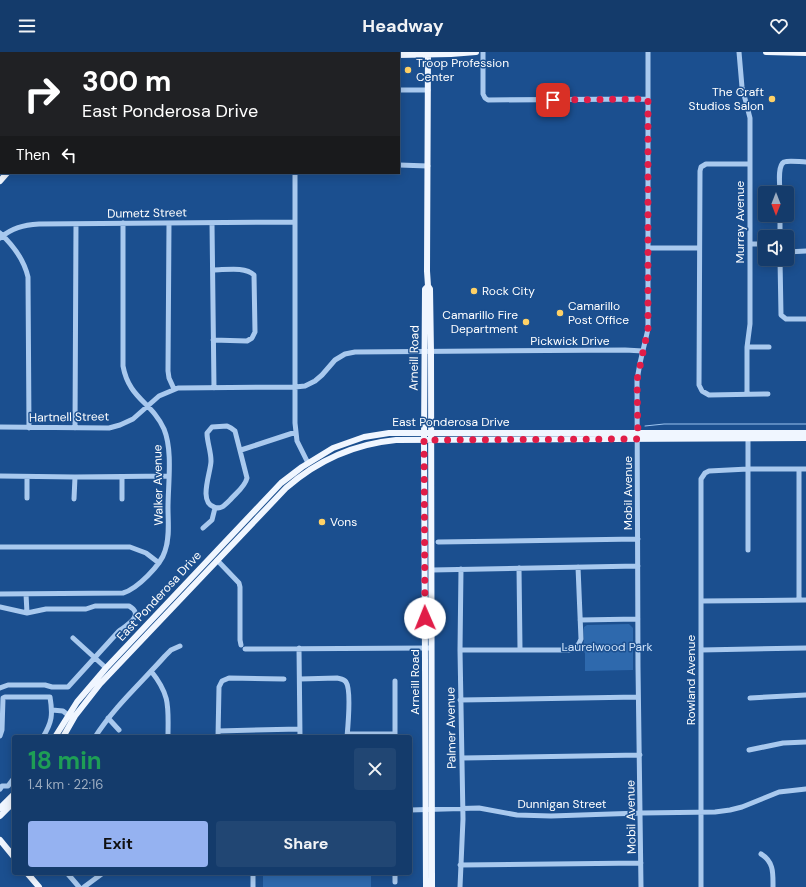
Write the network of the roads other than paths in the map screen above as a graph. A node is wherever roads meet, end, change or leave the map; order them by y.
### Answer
1 (476, 52) edge
2 (483, 52) edge
3 (648, 52) edge
4 (740, 52) edge
5 (766, 52) edge
6 (806, 53) edge
7 (428, 54) edge
8 (400, 55) edge
9 (400, 90) edge
10 (428, 90) junction
11 (648, 99) junction
12 (806, 162) edge
13 (750, 164) junction
14 (400, 165) edge
15 (428, 166) junction
16 (295, 174) edge
17 (780, 186) edge
18 (294, 222) junction
19 (123, 223) junction
20 (169, 223) junction
21 (212, 223) junction
22 (76, 224) junction
23 (1, 236) edge
24 (750, 244) junction
25 (758, 244) edge
26 (649, 248) junction
27 (700, 248) junction
28 (794, 252) edge
29 (806, 252) edge
30 (780, 266) edge
31 (213, 270) junction
32 (806, 319) edge
33 (213, 340) junction
34 (769, 347) dead end
35 (747, 348) junction
36 (428, 351) junction
37 (643, 351) junction
38 (295, 387) junction
39 (214, 388) junction
40 (174, 389) junction
41 (747, 394) junction
42 (768, 394) dead end
43 (148, 406) junction
44 (0, 427) edge
45 (29, 428) junction
46 (75, 428) junction
47 (296, 432) junction
48 (806, 432) edge
49 (428, 433) junction
50 (638, 436) junction
51 (806, 438) edge
52 (748, 439) junction
53 (427, 440) junction
54 (348, 443) junction
55 (241, 450) junction
56 (337, 455) junction
57 (308, 463) junction
58 (748, 469) junction
59 (799, 469) junction
60 (806, 469) edge
61 (0, 476) edge
62 (169, 476) junction
63 (27, 477) junction
64 (75, 477) junction
65 (122, 477) junction
66 (27, 498) dead end
67 (74, 499) dead end
68 (122, 499) dead end
69 (215, 508) junction
70 (203, 528) dead end
71 (638, 539) junction
72 (438, 542) dead end
73 (0, 547) edge
74 (748, 550) dead end
75 (217, 560) junction
76 (159, 563) junction
77 (638, 566) junction
78 (578, 567) junction
79 (519, 568) junction
80 (461, 569) junction
81 (432, 570) junction
82 (0, 594) edge
83 (26, 594) junction
84 (799, 600) junction
85 (806, 600) edge
86 (701, 601) junction
87 (0, 607) edge
88 (27, 613) junction
89 (638, 619) junction
90 (580, 620) junction
91 (73, 638) dead end
92 (180, 646) dead end
93 (299, 648) junction
94 (429, 648) junction
95 (806, 648) edge
96 (520, 649) junction
97 (460, 650) junction
98 (701, 650) junction
99 (95, 658) junction
100 (106, 668) junction
101 (151, 671) junction
102 (284, 679) dead end
103 (300, 679) junction
104 (395, 680) dead end
105 (0, 688) edge
106 (806, 695) edge
107 (638, 697) junction
108 (750, 698) dead end
109 (460, 700) junction
110 (52, 710) junction
111 (68, 715) junction
112 (108, 718) junction
113 (300, 729) junction
114 (119, 730) dead end
115 (218, 731) junction
116 (44, 735) edge
117 (56, 735) edge
118 (63, 735) edge
119 (96, 735) edge
120 (168, 735) edge
121 (218, 735) edge
122 (300, 735) edge
123 (348, 735) edge
124 (395, 735) edge
125 (0, 736) edge
126 (806, 742) edge
127 (750, 750) dead end
128 (640, 755) junction
129 (462, 758) junction
130 (12, 781) edge
131 (0, 788) edge
132 (806, 789) edge
133 (12, 796) edge
134 (12, 804) edge
135 (0, 808) edge
136 (463, 808) junction
137 (429, 809) junction
138 (412, 810) edge
139 (700, 812) junction
140 (641, 813) junction
141 (0, 816) edge
142 (0, 840) edge
143 (761, 854) dead end
144 (12, 855) edge
145 (641, 863) junction
146 (460, 865) junction
147 (29, 875) edge
148 (70, 875) edge
149 (100, 875) edge
150 (253, 875) edge
151 (395, 875) edge
152 (395, 882) dead end
153 (39, 887) edge
154 (79, 887) edge
155 (84, 887) edge
156 (253, 887) edge
157 (426, 887) edge
158 (432, 887) edge
159 (460, 887) edge
160 (641, 887) edge
161 (701, 887) edge
162 (773, 887) edge

1 - 7 main road
2 - 11 street
3 - 11 street, Mobil Avenue
4 - 13 street, Murray Avenue
5 - 6 main road
7 - 8 main road
7 - 10 main road, Arneill Road
9 - 10 street
10 - 15 main road, Arneill Road
11 - 26 street, Mobil Avenue
12 - 17 street
13 - 24 street, Murray Avenue
13 - 27 street
14 - 15 street
15 - 36 main road, Arneill Road
16 - 18 street
18 - 21 street, Dumetz Street
18 - 38 street
19 - 20 street, Dumetz Street
19 - 22 street, Dumetz Street
19 - 43 street, Walker Avenue
20 - 21 street, Dumetz Street
20 - 40 street
21 - 31 street
22 - 23 street, Dumetz Street
22 - 46 street
23 - 45 street
24 - 25 street
24 - 35 street, Murray Avenue
26 - 27 street
26 - 37 street, Mobil Avenue
27 - 41 street
28 - 29 street
30 - 32 street
31 - 33 street
31 - 33 street
33 - 39 street
34 - 35 street
35 - 41 street, Murray Avenue
36 - 37 street, Pickwick Drive
36 - 38 street, Pickwick Drive
36 - 49 main road, Arneill Road
37 - 50 street, Mobil Avenue
38 - 39 street, Hartnell Street
38 - 47 street
39 - 40 street, Hartnell Street
40 - 43 street, Hartnell Street
41 - 42 street
43 - 46 street, Hartnell Street
43 - 62 street, Walker Avenue
44 - 45 street, Hartnell Street
45 - 46 street, Hartnell Street
47 - 55 street
47 - 57 street
48 - 50 main road, East Ponderosa Drive
49 - 50 main road, East Ponderosa Drive
49 - 53 main road, Arneill Road
49 - 54 main road, East Ponderosa Drive
50 - 52 main road, East Ponderosa Drive
50 - 53 main road, East Ponderosa Drive
50 - 71 street, Mobil Avenue
51 - 52 main road, East Ponderosa Drive
52 - 58 street
53 - 56 main road, East Ponderosa Drive
53 - 81 main road, Arneill Road
53 - 94 main road, Arneill Road
54 - 56 main road
54 - 57 main road, East Ponderosa Drive
55 - 69 street
55 - 69 street
56 - 75 main road, East Ponderosa Drive
57 - 100 main road, East Ponderosa Drive
58 - 59 street
58 - 74 street
58 - 86 street, Rowland Avenue
59 - 60 street
59 - 84 street
61 - 63 street
62 - 65 street
62 - 76 street, Walker Avenue
63 - 64 street
63 - 66 street
64 - 65 street
64 - 67 street
65 - 68 street
69 - 70 street
71 - 72 street
71 - 77 street, Mobil Avenue
73 - 76 street
75 - 93 street
75 - 118 main road, East Ponderosa Drive
76 - 83 street, Walker Avenue
77 - 78 street
77 - 89 street, Mobil Avenue
78 - 79 street
78 - 90 street
79 - 80 street
79 - 96 street
80 - 81 street
80 - 97 street, Palmer Avenue
81 - 94 main road, Arneill Road
82 - 83 street, Walker Avenue
83 - 88 street
84 - 85 street
84 - 86 street
86 - 98 street, Rowland Avenue
87 - 88 street
88 - 99 street
89 - 90 street
89 - 107 street, Mobil Avenue
90 - 96 street
91 - 99 street
92 - 101 street
93 - 94 street
93 - 103 street
94 - 137 main road, Arneill Road
95 - 98 street
96 - 97 street
97 - 109 street, Palmer Avenue
98 - 139 street, Rowland Avenue
99 - 100 street
99 - 105 street
100 - 111 main road, East Ponderosa Drive
101 - 112 street
101 - 120 street
102 - 115 street
103 - 113 street
103 - 123 street
104 - 124 street
106 - 108 street
107 - 109 street
107 - 128 street, Mobil Avenue
109 - 129 street, Palmer Avenue
110 - 111 street
110 - 116 street
110 - 125 street
111 - 117 main road, East Ponderosa Drive
112 - 114 street
112 - 119 street
113 - 115 street
113 - 122 street
115 - 121 street
123 - 124 street
126 - 127 street
128 - 129 street
128 - 140 street, Mobil Avenue
129 - 136 street, Palmer Avenue
130 - 131 street
132 - 139 street, Dunnigan Street
133 - 135 main road
134 - 141 main road
136 - 137 street, Dunnigan Street
136 - 140 street, Dunnigan Street
136 - 146 street, Palmer Avenue
137 - 138 street, Dunnigan Street
137 - 157 main road, Arneill Road
137 - 158 main road, Arneill Road
139 - 140 street, Dunnigan Street
139 - 161 street, Rowland Avenue
140 - 145 street, Mobil Avenue
142 - 144 main road
143 - 162 street
145 - 146 street
145 - 160 street, Mobil Avenue
146 - 159 street, Palmer Avenue
147 - 153 main road
148 - 154 street
149 - 155 street
150 - 156 street
151 - 152 street

